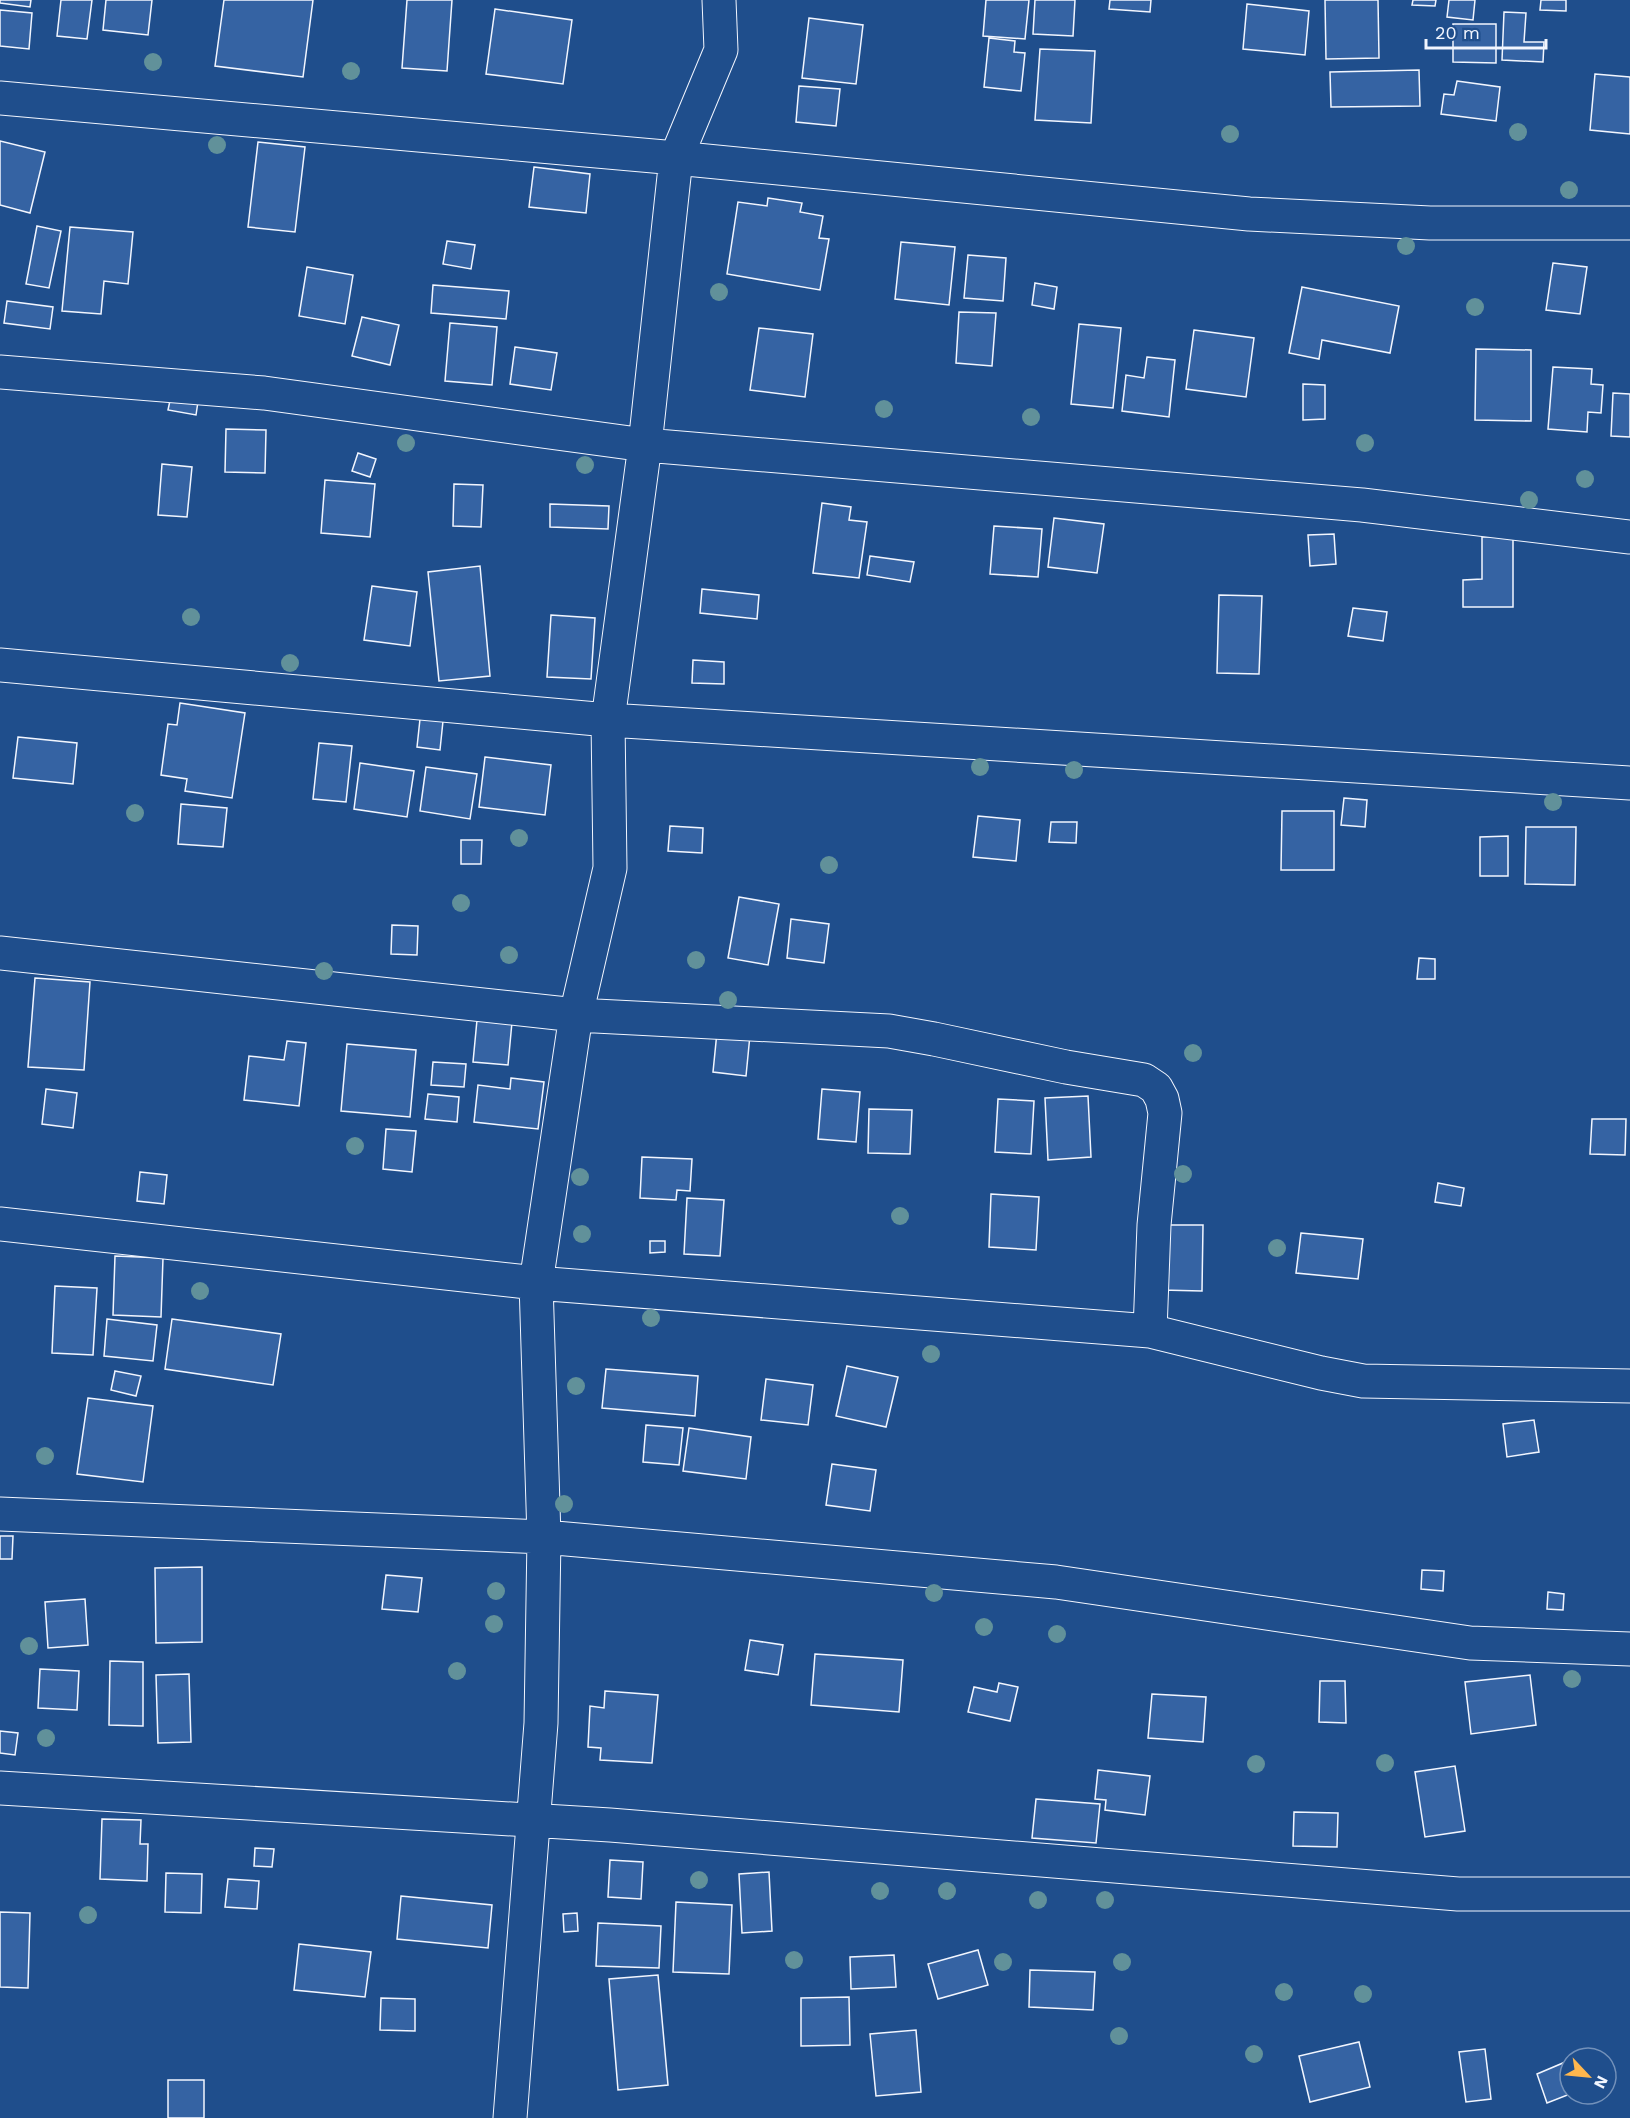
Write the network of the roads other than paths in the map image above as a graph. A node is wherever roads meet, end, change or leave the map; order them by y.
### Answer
1 (719, 0) edge
2 (0, 98) edge
3 (676, 158) junction
4 (1630, 223) edge
5 (0, 372) edge
6 (645, 445) junction
7 (1630, 537) edge
8 (0, 665) edge
9 (608, 720) junction
10 (1630, 783) edge
11 (0, 953) edge
12 (576, 1015) junction
13 (0, 1224) edge
14 (536, 1283) junction
15 (1150, 1331) junction
16 (1630, 1386) edge
17 (0, 1514) edge
18 (544, 1537) junction
19 (1630, 1649) edge
20 (0, 1788) edge
21 (534, 1821) junction
22 (1630, 1894) edge
23 (510, 2118) edge

1 - 3 street
2 - 3 street
3 - 4 street
3 - 6 street
5 - 6 street
6 - 7 street
6 - 9 street
8 - 9 street
9 - 10 street
9 - 12 street
11 - 12 street
12 - 14 street
12 - 15 street
13 - 14 street
14 - 15 street
14 - 18 street
15 - 16 street
17 - 18 street
18 - 19 street
18 - 21 street
20 - 21 street
21 - 22 street
21 - 23 street

